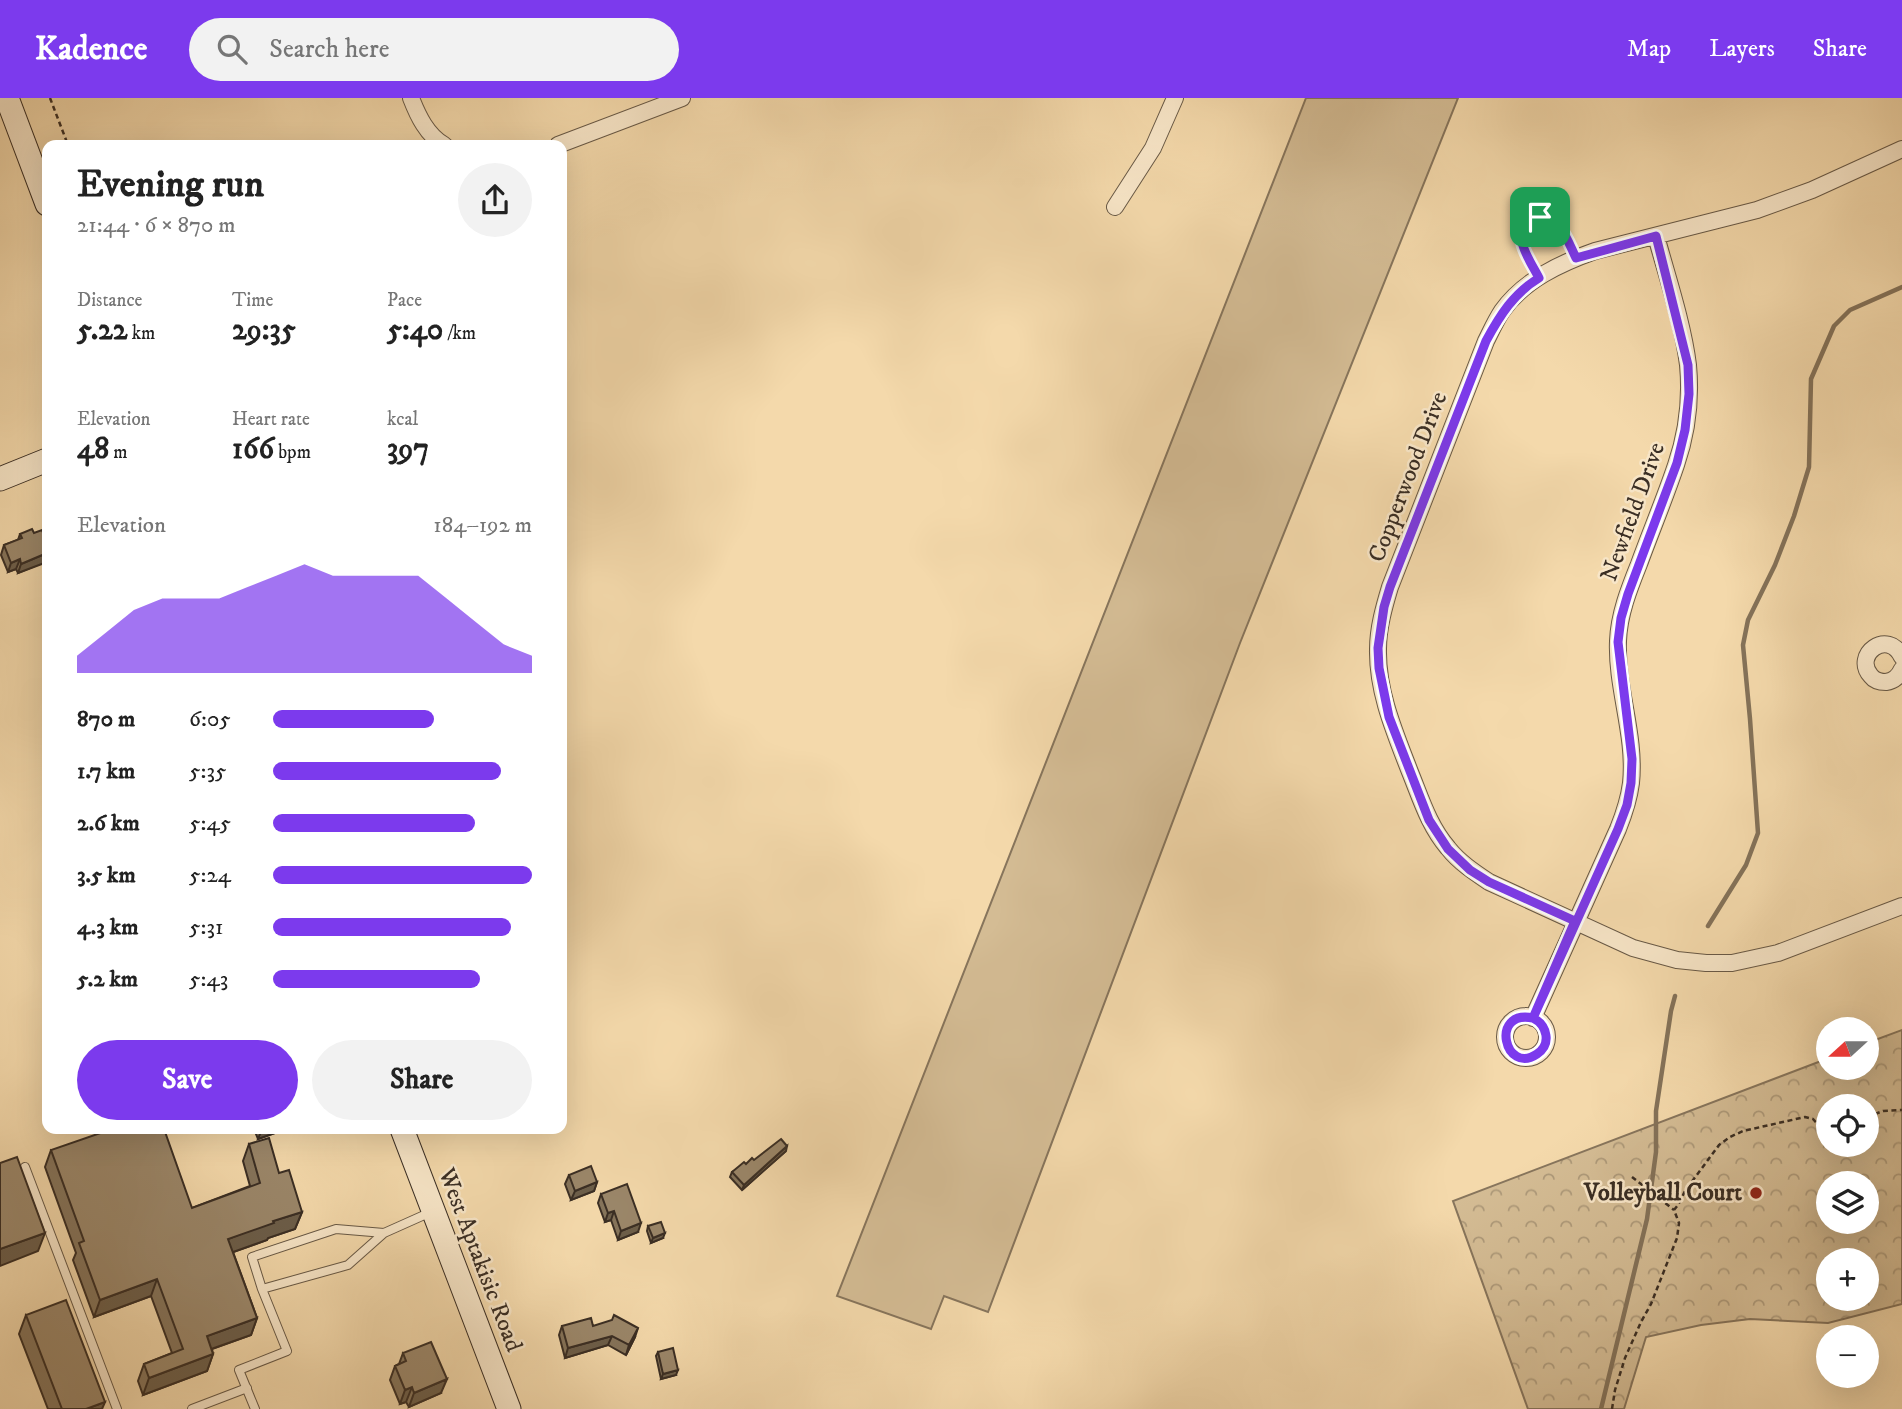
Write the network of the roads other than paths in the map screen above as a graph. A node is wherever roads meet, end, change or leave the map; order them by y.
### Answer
1 (7, 98) edge
2 (411, 98) edge
3 (1175, 98) edge
4 (678, 99) edge
5 (436, 140) edge
6 (567, 142) edge
7 (1902, 149) edge
8 (42, 191) edge
9 (1115, 207) dead end
10 (1656, 236) junction
11 (1576, 258) junction
12 (1539, 278) junction
13 (42, 462) edge
14 (0, 478) edge
15 (1902, 657) edge
16 (1902, 669) edge
17 (1902, 906) edge
18 (1575, 921) junction
19 (1533, 1018) dead end
20 (404, 1134) edge
21 (25, 1167) dead end
22 (434, 1211) junction
23 (384, 1233) junction
24 (262, 1289) junction
25 (247, 1388) junction
26 (117, 1409) edge
27 (192, 1409) edge
28 (255, 1409) edge
29 (509, 1409) edge

1 - 8 main road
2 - 5 street
3 - 9 street
4 - 6 street
7 - 10 street, Copperwood Drive
10 - 11 street, Copperwood Drive
10 - 18 street, Newfield Drive
11 - 12 street, Copperwood Drive
11 - 12 lane
12 - 18 street, Copperwood Drive
13 - 14 main road
15 - 16 street
17 - 18 street, Copperwood Drive
18 - 19 street, Newfield Drive
20 - 22 main road, West Aptakisic Road
21 - 26 lane
22 - 23 lane
22 - 29 main road, West Aptakisic Road
23 - 24 lane
23 - 24 lane
24 - 25 lane
25 - 27 lane
25 - 28 lane

